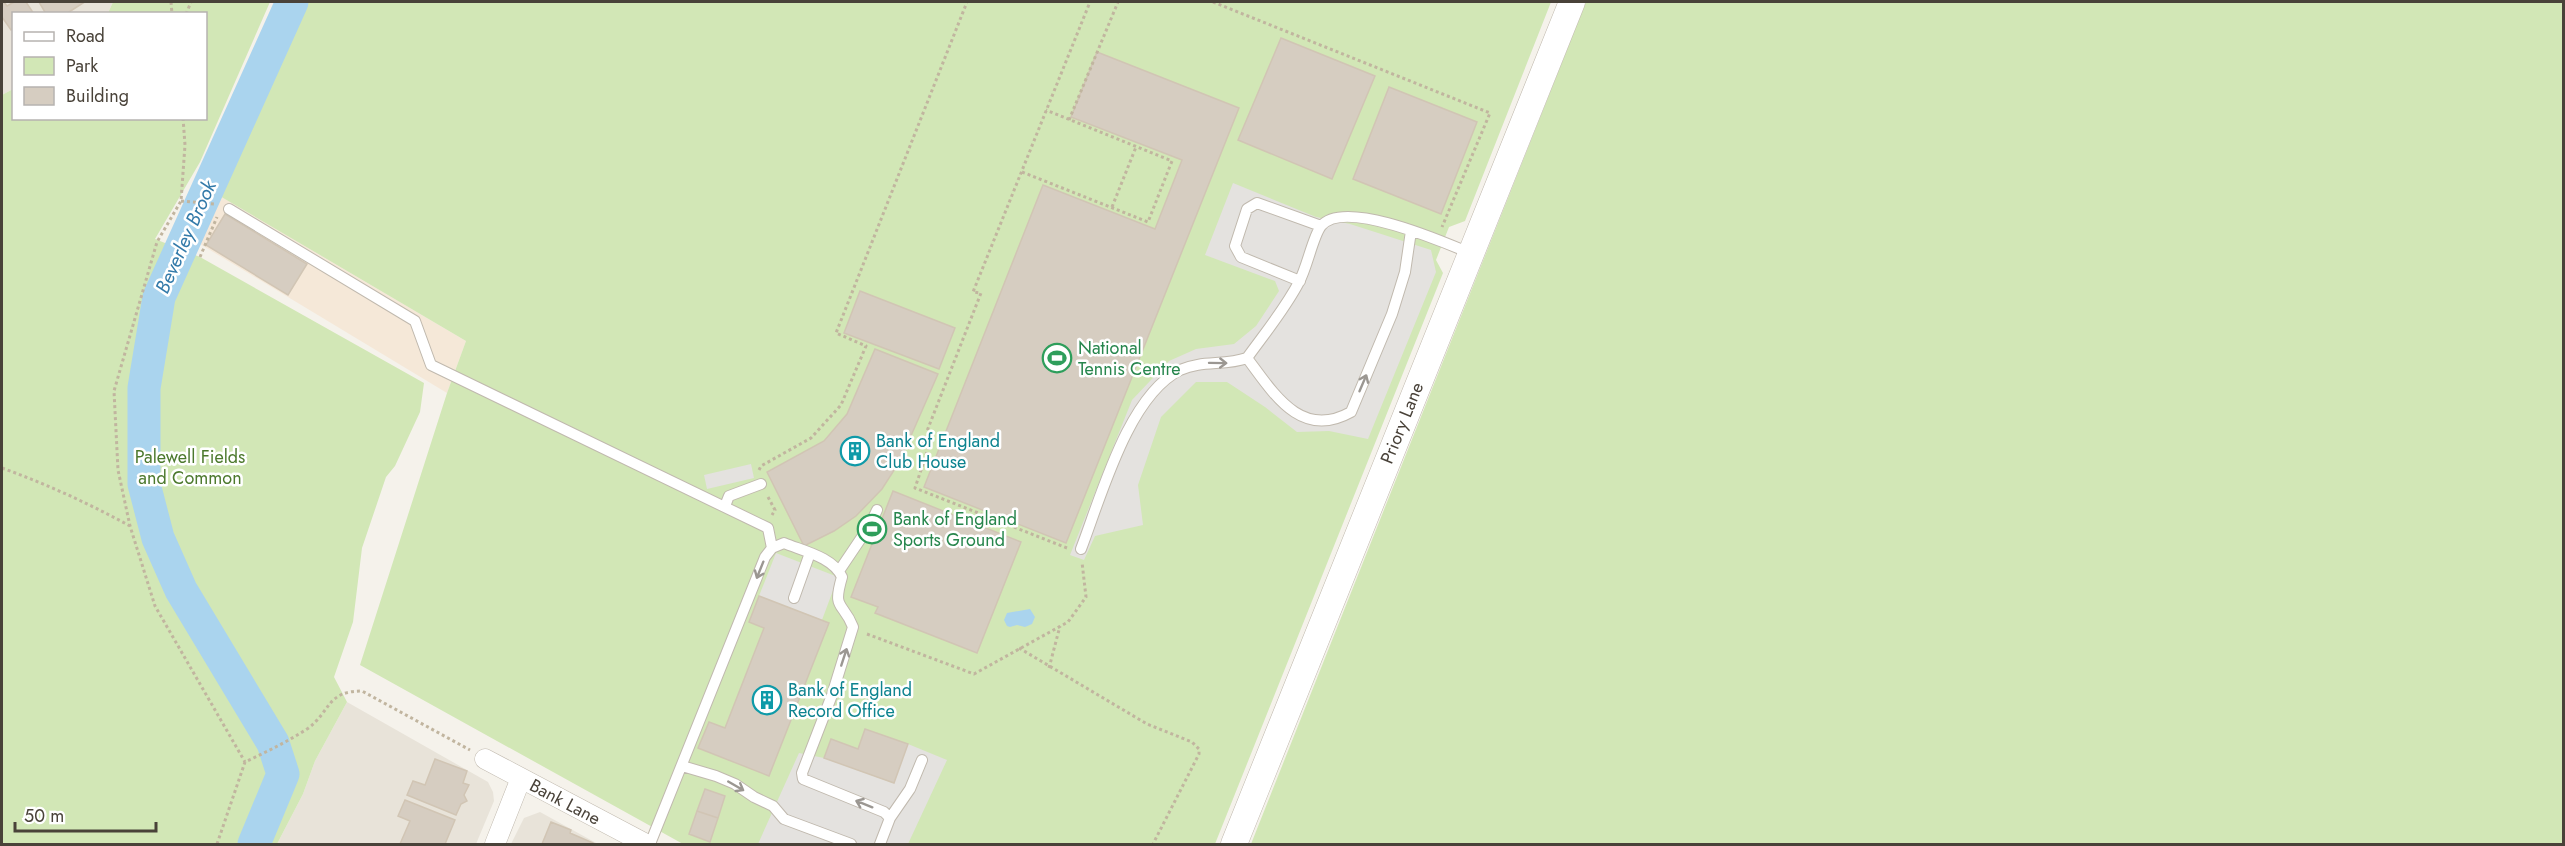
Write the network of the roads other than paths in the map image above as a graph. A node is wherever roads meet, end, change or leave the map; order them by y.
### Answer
1 (1572, 2) edge
2 (229, 209) dead end
3 (1321, 226) junction
4 (1411, 231) junction
5 (1470, 253) junction
6 (1300, 281) junction
7 (1247, 358) junction
8 (760, 484) road end
9 (725, 506) junction
10 (877, 510) dead end
11 (772, 548) junction
12 (1081, 549) road end
13 (810, 553) junction
14 (839, 571) junction
15 (794, 598) dead end
16 (485, 759) road end
17 (922, 760) dead end
18 (682, 766) junction
19 (521, 778) junction
20 (890, 818) junction
21 (495, 844) edge
22 (648, 844) edge
23 (850, 844) edge
24 (880, 844) edge
25 (1234, 844) edge

1 - 5 street, Priory Lane
2 - 9 lane
3 - 4 lane
3 - 6 lane
3 - 6 lane
4 - 5 lane
7 -> 4 lane
5 - 25 street, Priory Lane
6 - 7 lane
12 -> 7 lane
8 - 9 lane
9 - 11 lane
10 - 14 lane
11 - 13 lane
11 -> 18 lane
13 - 14 lane
13 - 15 lane
20 -> 14 lane
16 - 19 street, Bank Lane
17 - 20 lane
18 - 22 lane
18 -> 23 lane
19 - 21 street
19 - 22 street, Bank Lane
20 - 24 lane

